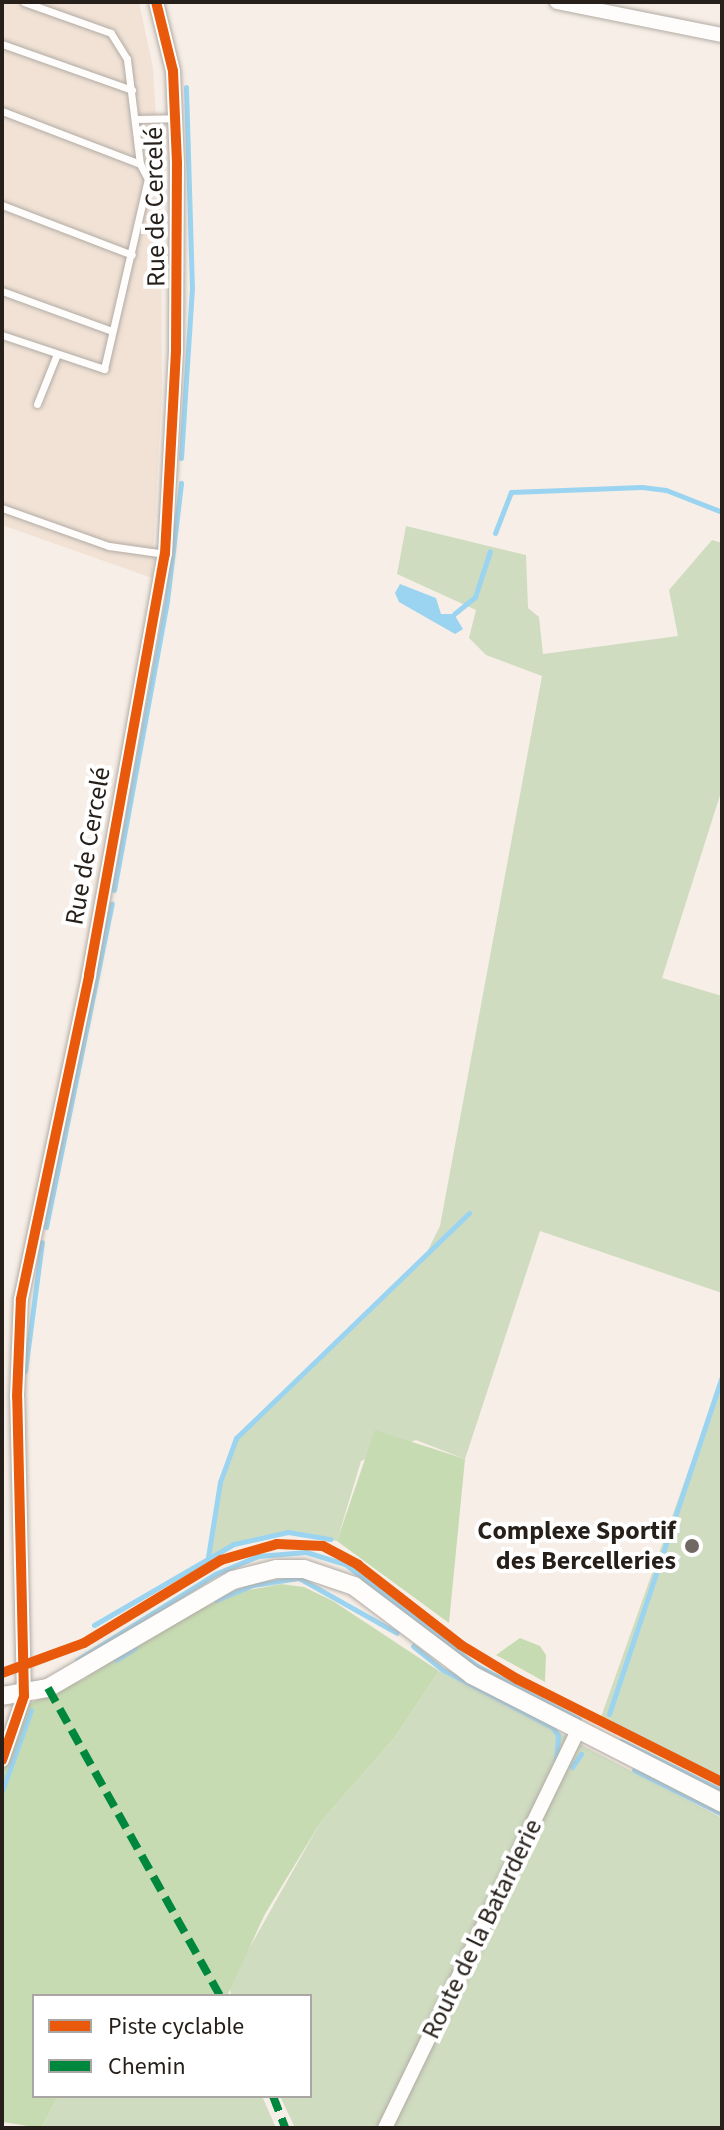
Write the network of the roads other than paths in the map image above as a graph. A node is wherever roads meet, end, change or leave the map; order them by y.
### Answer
1 (24, 2) edge
2 (156, 2) edge
3 (557, 2) edge
4 (722, 35) edge
5 (2, 44) edge
6 (132, 90) junction
7 (2, 111) edge
8 (176, 118) junction
9 (137, 119) junction
10 (140, 164) junction
11 (2, 205) edge
12 (132, 255) junction
13 (2, 291) edge
14 (112, 331) junction
15 (2, 335) edge
16 (57, 354) junction
17 (37, 404) dead end
18 (2, 508) edge
19 (165, 554) junction
20 (2, 1696) edge
21 (24, 1696) junction
22 (578, 1731) junction
23 (2, 1760) edge
24 (722, 1803) edge
25 (385, 2128) edge

1 - 6 lane
2 - 8 street, Rue de Cercelé
3 - 4 street
5 - 6 lane
6 - 9 lane
7 - 10 lane
8 - 9 lane
8 - 19 street, Rue de Cercelé
9 - 10 lane
10 - 12 lane
11 - 12 lane
12 - 14 lane
13 - 14 lane
14 - 16 lane
15 - 16 lane
16 - 17 lane
18 - 19 lane
19 - 21 street, Rue de Cercelé
20 - 21 street
21 - 22 street
21 - 23 street
22 - 24 street
22 - 25 street, Route de la Batarderie

